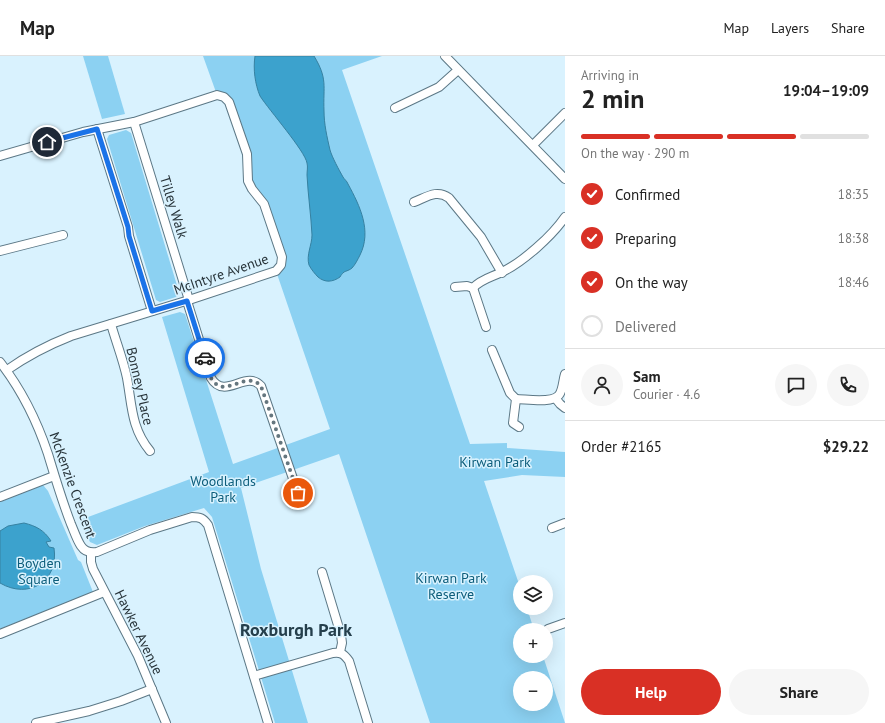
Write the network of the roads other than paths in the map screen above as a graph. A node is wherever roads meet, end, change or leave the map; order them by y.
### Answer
1 (445, 56) edge
2 (458, 70) junction
3 (395, 108) dead end
4 (565, 113) edge
5 (134, 122) junction
6 (97, 129) junction
7 (533, 145) junction
8 (0, 156) edge
9 (564, 176) edge
10 (414, 202) dead end
11 (564, 220) edge
12 (63, 235) dead end
13 (0, 251) edge
14 (502, 273) junction
15 (455, 288) dead end
16 (473, 288) junction
17 (188, 301) junction
18 (152, 311) junction
19 (111, 324) junction
20 (486, 327) dead end
21 (492, 350) dead end
22 (0, 362) edge
23 (7, 370) junction
24 (565, 374) edge
25 (556, 398) junction
26 (516, 399) junction
27 (565, 408) edge
28 (519, 427) dead end
29 (150, 451) dead end
30 (54, 476) junction
31 (298, 493) dead end
32 (0, 497) edge
33 (565, 524) edge
34 (552, 528) dead end
35 (91, 553) junction
36 (322, 572) dead end
37 (104, 592) junction
38 (565, 623) edge
39 (553, 627) edge
40 (0, 634) edge
41 (340, 652) junction
42 (254, 676) junction
43 (152, 689) junction
44 (36, 723) edge
45 (166, 723) edge
46 (268, 723) edge
47 (368, 723) edge

1 - 2 street
2 - 3 street
2 - 7 street
4 - 7 street
5 - 6 street, McIntyre Avenue
5 - 17 street, Tilley Walk
5 - 17 street, McIntyre Avenue
6 - 8 street, McIntyre Avenue
6 - 18 street
7 - 9 street
10 - 14 street
11 - 14 street
12 - 13 street
14 - 16 street
15 - 16 street
16 - 20 street
17 - 18 street, McIntyre Avenue
17 - 31 street, Tilley Walk
18 - 19 street, McIntyre Avenue
19 - 23 street, McIntyre Avenue
19 - 29 street, Bonney Place
21 - 26 street
22 - 23 street, McKenzie Crescent
23 - 30 street, McKenzie Crescent
24 - 25 street
25 - 26 street
25 - 27 street
26 - 28 street
30 - 32 street
30 - 35 street, McKenzie Crescent
33 - 34 street
35 - 37 street, Hawker Avenue
35 - 42 street, McKenzie Crescent
36 - 41 street
37 - 40 street
37 - 43 street, Hawker Avenue
38 - 39 street
41 - 42 street
41 - 47 street
42 - 46 street, McKenzie Crescent
43 - 44 street
43 - 45 street, Hawker Avenue

